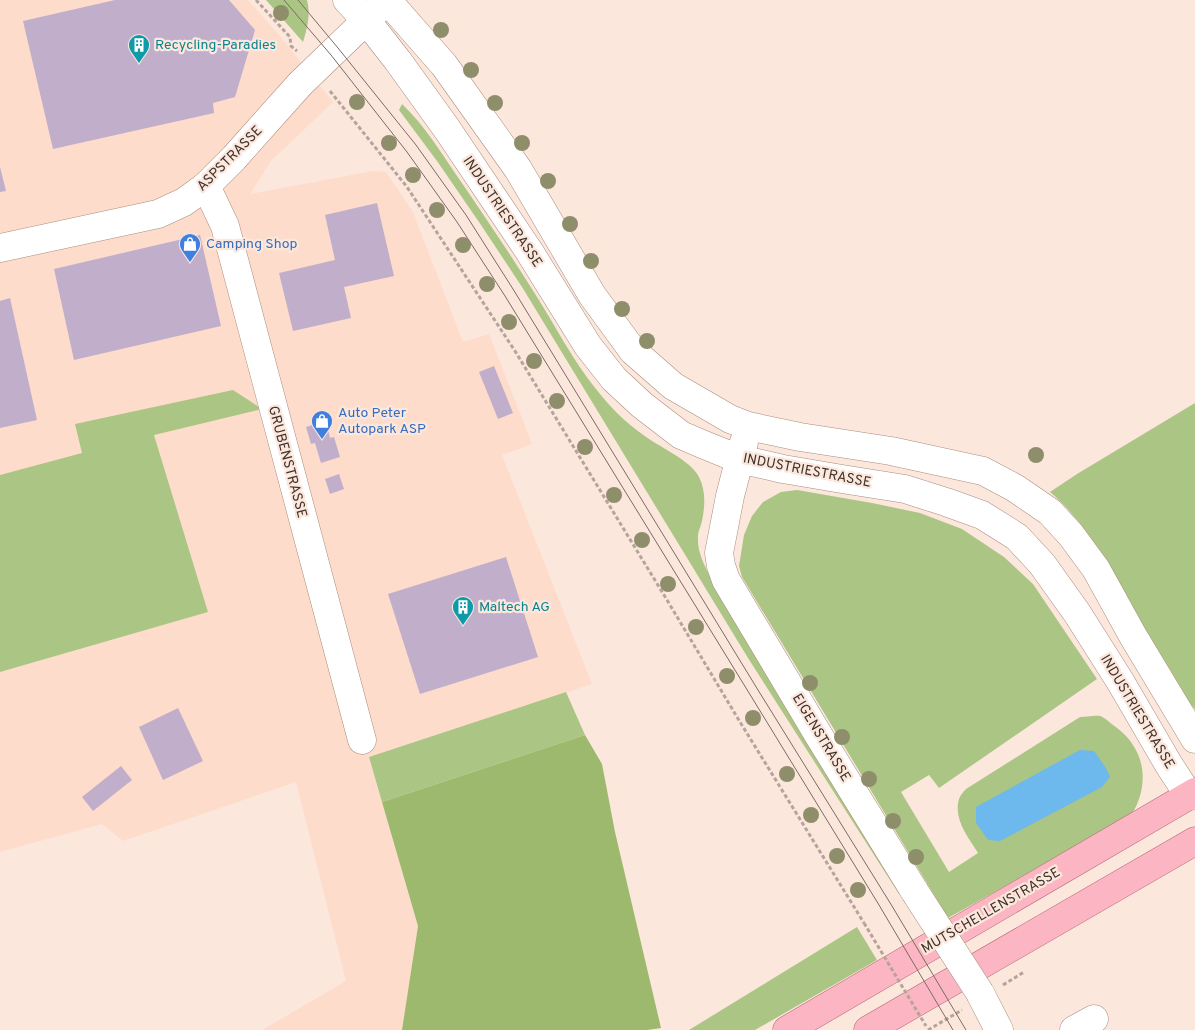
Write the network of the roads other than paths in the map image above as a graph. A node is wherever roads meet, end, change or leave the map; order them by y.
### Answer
1 (347, 0) edge
2 (387, 0) edge
3 (366, 20) junction
4 (206, 186) junction
5 (0, 248) edge
6 (748, 426) junction
7 (740, 459) junction
8 (1195, 739) edge
9 (362, 740) dead end
10 (1193, 796) edge
11 (1195, 841) edge
12 (787, 1030) edge
13 (868, 1030) edge
14 (999, 1030) edge

1 - 3 street, INDUSTRIESTRASSE
2 - 3 street, ASPSTRASSE
2 - 6 street
3 - 4 street, ASPSTRASSE
3 - 7 street, INDUSTRIESTRASSE
4 - 5 street, ASPSTRASSE
4 - 9 street, GRUBENSTRASSE
6 - 7 street, EIGENSTRASSE
6 - 8 street
7 - 10 street, INDUSTRIESTRASSE
7 - 14 street, EIGENSTRASSE, bridge
10 - 12 main road, MUTSCHELLENSTRASSE
11 - 13 main road

